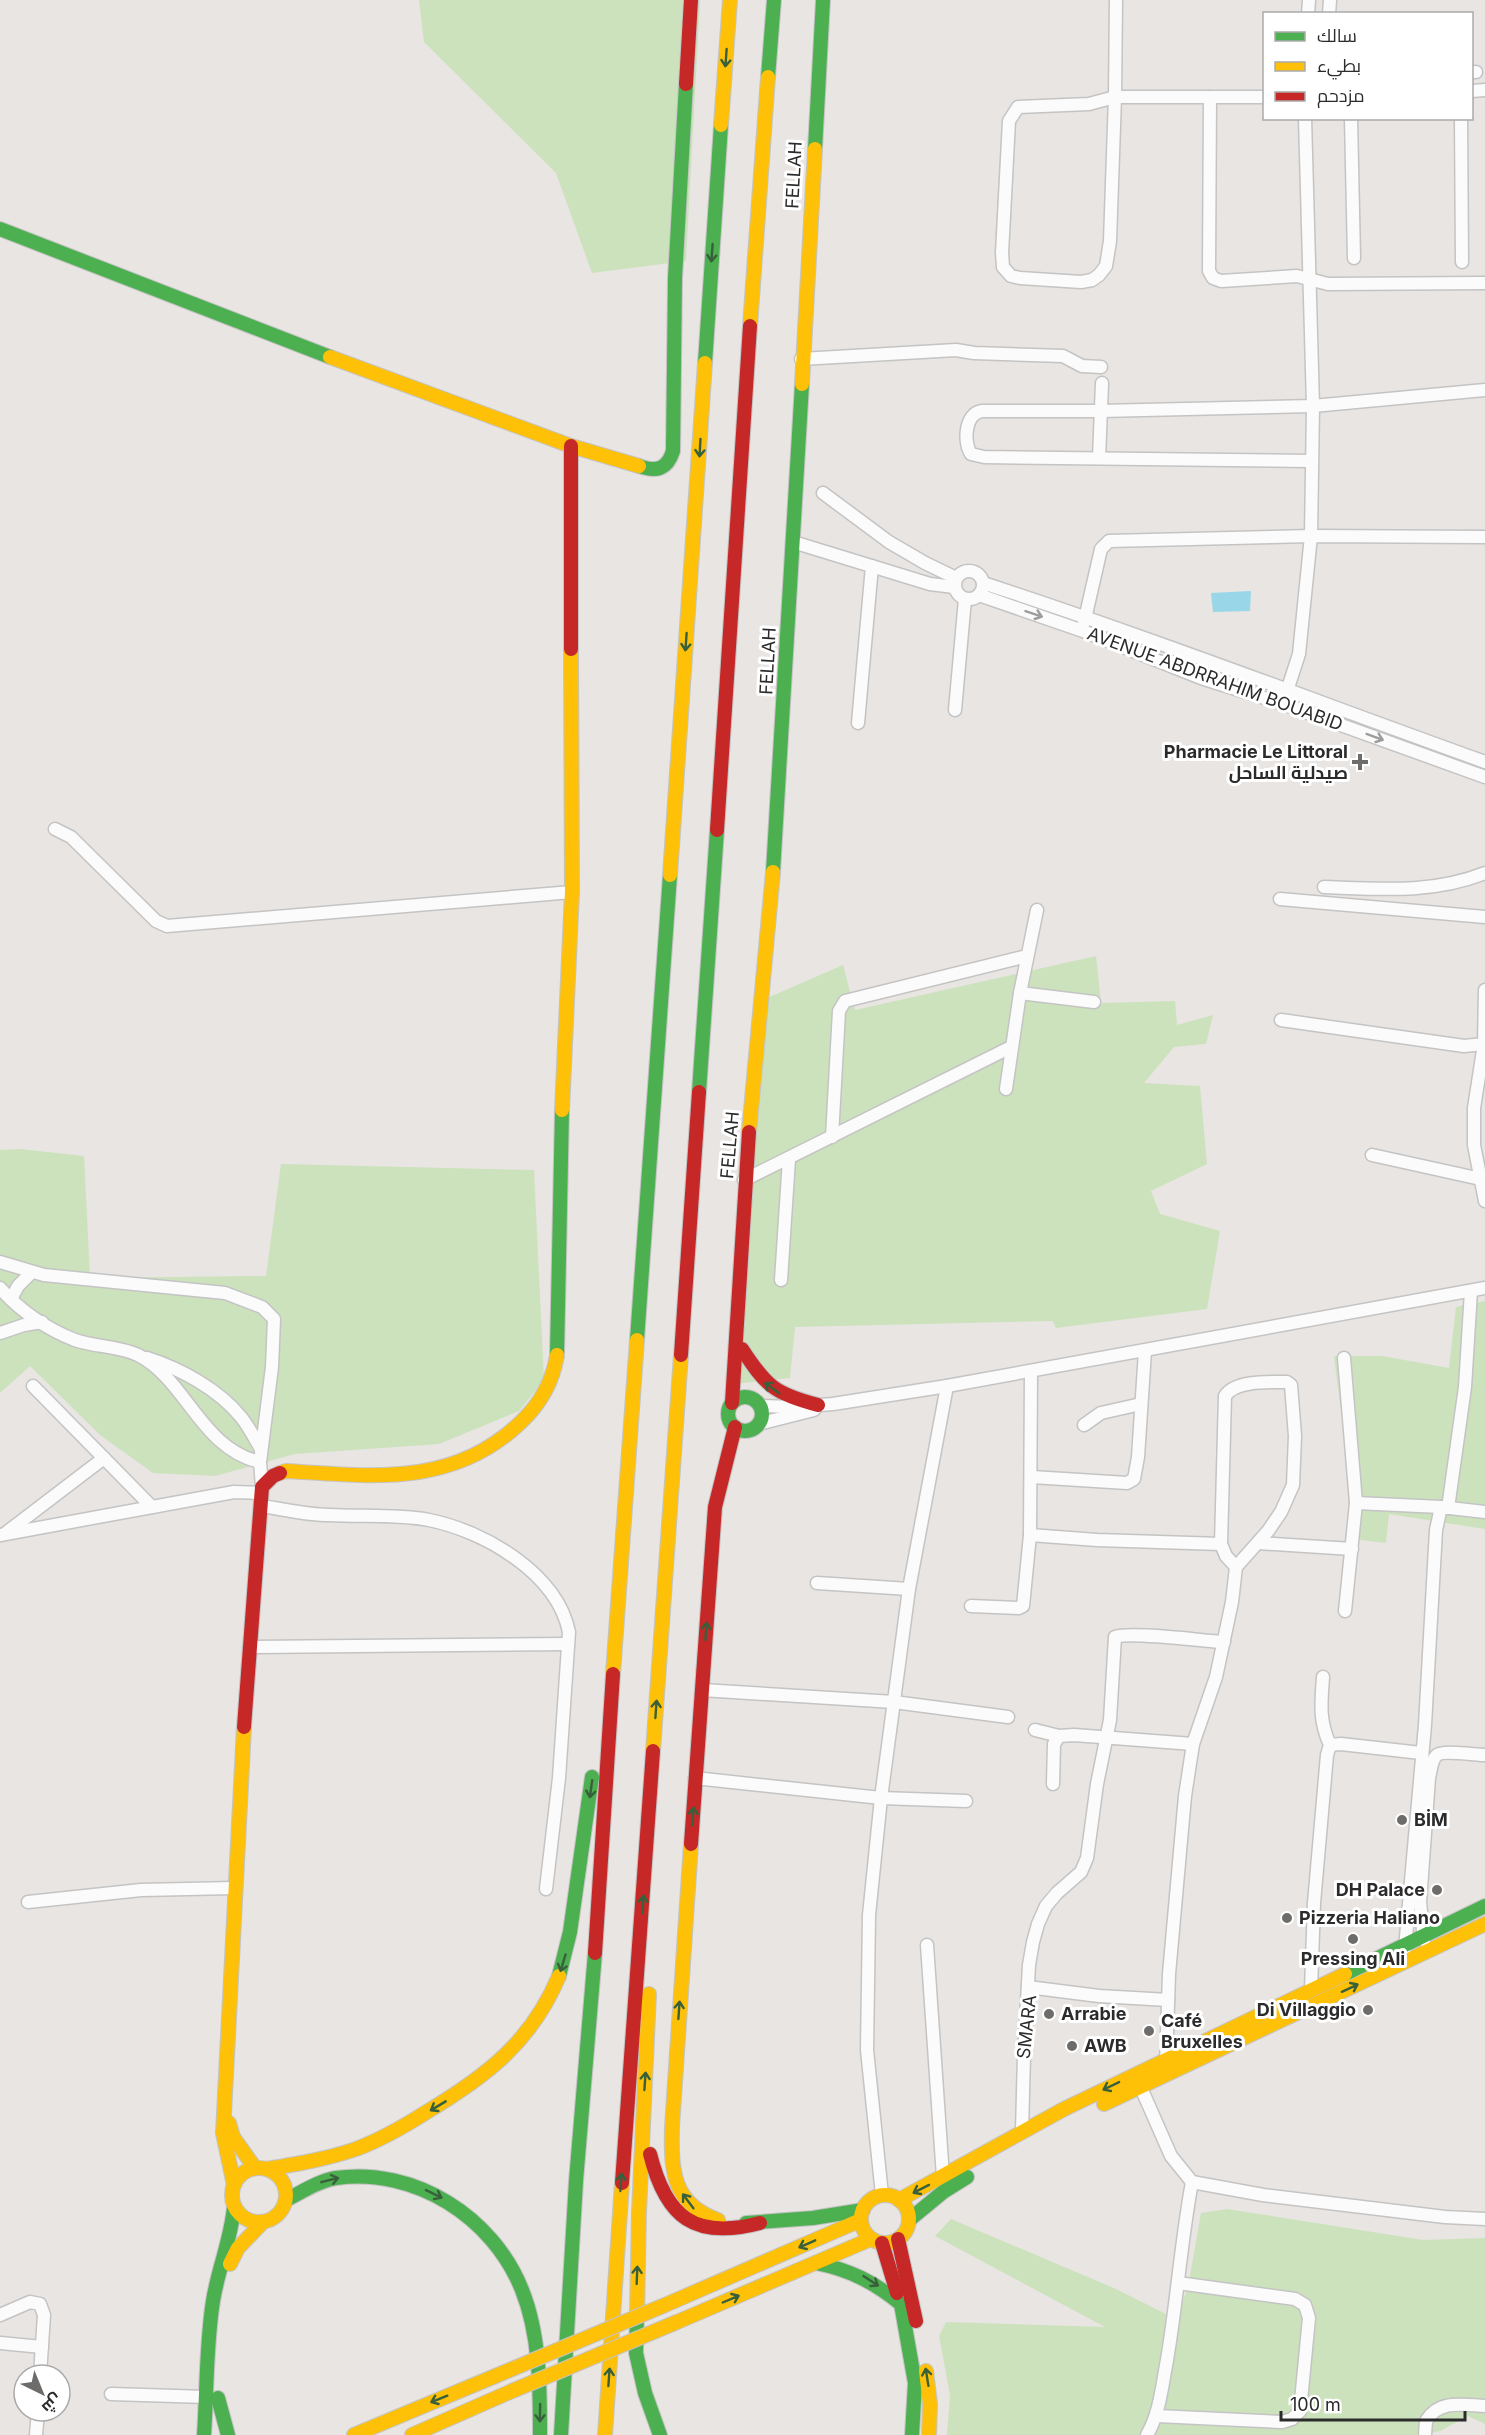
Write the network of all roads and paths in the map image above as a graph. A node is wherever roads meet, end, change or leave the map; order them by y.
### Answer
1 (691, 0) edge
2 (730, 0) edge
3 (774, 0) edge
4 (823, 0) edge
5 (1116, 0) edge
6 (1115, 97) junction
7 (1210, 97) junction
8 (1263, 97) edge
9 (1305, 120) edge
10 (1351, 120) edge
11 (1461, 120) edge
12 (0, 229) edge
13 (1354, 258) dead end
14 (1462, 262) dead end
15 (1307, 279) junction
16 (1485, 283) edge
17 (801, 359) junction
18 (1101, 367) dead end
19 (1102, 383) dead end
20 (1485, 390) edge
21 (1313, 406) junction
22 (1101, 411) junction
23 (571, 446) junction
24 (1099, 458) junction
25 (1311, 460) junction
26 (823, 493) dead end
27 (1311, 536) junction
28 (1485, 537) edge
29 (793, 542) junction
30 (872, 566) junction
31 (955, 583) junction
32 (983, 583) junction
33 (979, 596) junction
34 (965, 599) junction
35 (1086, 616) junction
36 (1083, 631) junction
37 (1206, 662) junction
38 (1201, 678) junction
39 (1287, 691) junction
40 (1280, 703) junction
41 (955, 710) dead end
42 (858, 723) dead end
43 (1485, 762) edge
44 (1485, 777) edge
45 (55, 829) dead end
46 (1485, 873) edge
47 (1324, 887) dead end
48 (572, 892) junction
49 (1280, 899) dead end
50 (1037, 910) dead end
51 (1485, 917) edge
52 (1027, 956) junction
53 (1485, 990) edge
54 (1020, 993) junction
55 (1095, 1002) dead end
56 (1281, 1020) dead end
57 (1484, 1044) edge
58 (1011, 1047) junction
59 (1006, 1089) dead end
60 (832, 1137) junction
61 (1372, 1155) dead end
62 (789, 1159) junction
63 (744, 1180) junction
64 (1483, 1180) edge
65 (1485, 1201) edge
66 (0, 1262) edge
67 (32, 1272) junction
68 (781, 1280) dead end
69 (0, 1288) edge
70 (1485, 1288) edge
71 (1471, 1291) junction
72 (11, 1299) junction
73 (42, 1322) junction
74 (737, 1323) junction
75 (0, 1333) edge
76 (742, 1349) junction
77 (1145, 1351) junction
78 (137, 1355) junction
79 (1344, 1358) dead end
80 (1031, 1371) junction
81 (33, 1386) dead end
82 (947, 1386) junction
83 (756, 1402) junction
84 (732, 1403) junction
85 (832, 1404) junction
86 (1141, 1404) junction
87 (818, 1405) junction
88 (759, 1424) junction
89 (1084, 1425) dead end
90 (735, 1427) junction
91 (260, 1455) junction
92 (104, 1458) junction
93 (1032, 1477) junction
94 (261, 1495) junction
95 (1356, 1503) junction
96 (152, 1507) junction
97 (1444, 1508) junction
98 (1485, 1512) edge
99 (2, 1535) edge
100 (1030, 1535) junction
101 (1258, 1543) junction
102 (1221, 1544) junction
103 (1352, 1549) junction
104 (1236, 1567) junction
105 (817, 1583) dead end
106 (619, 1586) junction
107 (909, 1589) junction
108 (971, 1605) dead end
109 (1345, 1611) dead end
110 (1224, 1642) junction
111 (568, 1644) junction
112 (249, 1647) junction
113 (1323, 1677) dead end
114 (702, 1690) junction
115 (894, 1702) junction
116 (1008, 1717) dead end
117 (1035, 1730) dead end
118 (1059, 1736) junction
119 (1104, 1739) junction
120 (1193, 1744) junction
121 (1330, 1745) junction
122 (1421, 1754) junction
123 (1485, 1755) edge
124 (695, 1778) junction
125 (1053, 1784) dead end
126 (881, 1798) junction
127 (966, 1801) dead end
128 (234, 1888) junction
129 (546, 1889) dead end
130 (28, 1902) dead end
131 (1485, 1906) edge
132 (1485, 1924) edge
133 (1423, 1935) junction
134 (640, 1941) junction
135 (1405, 1944) junction
136 (927, 1945) dead end
137 (1427, 1952) junction
138 (1406, 1961) junction
139 (1028, 1987) junction
140 (1311, 1990) junction
141 (1168, 2000) junction
142 (1167, 2067) junction
143 (1138, 2081) junction
144 (224, 2110) junction
145 (643, 2117) junction
146 (1022, 2132) junction
147 (261, 2168) junction
148 (943, 2177) junction
149 (1192, 2182) junction
150 (234, 2185) junction
151 (882, 2195) junction
152 (286, 2200) junction
153 (899, 2200) junction
154 (234, 2207) junction
155 (862, 2215) junction
156 (1485, 2219) edge
157 (909, 2220) junction
158 (263, 2222) junction
159 (760, 2223) junction
160 (898, 2239) junction
161 (876, 2241) junction
162 (816, 2263) junction
163 (1178, 2283) junction
164 (901, 2304) junction
165 (0, 2314) edge
166 (0, 2343) edge
167 (42, 2347) junction
168 (41, 2363) edge
169 (111, 2394) dead end
170 (212, 2397) junction
171 (1485, 2406) edge
172 (1157, 2416) junction
173 (204, 2435) edge
174 (215, 2435) edge
175 (228, 2435) edge
176 (354, 2435) edge
177 (412, 2435) edge
178 (540, 2435) edge
179 (561, 2435) edge
180 (605, 2435) edge
181 (660, 2435) edge
182 (912, 2435) edge
183 (929, 2435) edge
184 (1147, 2435) edge
185 (1425, 2435) edge

1 - 23 main road
2 -> 106 main road
134 -> 3 main road
4 - 17 main road, FELLAH
5 - 6 street
6 - 6 street
6 - 7 street
7 - 8 street
7 - 15 street
9 - 15 street
10 - 13 street
11 - 14 street
12 - 23 main road
15 - 16 street
15 - 21 street
17 - 18 street
17 - 29 main road, FELLAH
19 - 22 street
20 - 21 street
21 - 22 street
21 - 25 street
22 - 24 street
22 - 24 street
23 - 48 main road
24 - 25 street
25 - 27 street
26 - 31 street
27 - 28 street
27 - 35 street
27 - 39 street
29 - 30 street
29 - 63 main road, FELLAH
30 - 31 street
30 - 42 street
31 - 32 street
31 - 34 street
32 - 33 street
32 - 35 street, AVENUE ABDRRAHIM BOUABID
33 - 34 street
33 -> 36 street, AVENUE ABDRRAHIM BOUABID
34 - 41 street
35 - 36 street
35 - 37 street, AVENUE ABDRRAHIM BOUABID
36 - 38 street, AVENUE ABDRRAHIM BOUABID
37 - 38 street
37 - 39 street, AVENUE ABDRRAHIM BOUABID
38 - 40 street, AVENUE ABDRRAHIM BOUABID
39 - 40 street
39 - 43 street, AVENUE ABDRRAHIM BOUABID
40 -> 44 street, AVENUE ABDRRAHIM BOUABID
45 - 48 street
46 - 47 street
48 - 94 main road
49 - 51 street
50 - 52 street
52 - 54 street
52 - 60 street
53 - 57 street
54 - 55 street
54 - 58 street
56 - 57 street
57 - 64 street
58 - 59 street
58 - 60 street
60 - 62 street
61 - 64 street
62 - 63 street
62 - 68 street
63 - 74 main road, FELLAH
64 - 65 street
66 - 67 street
67 - 72 street
67 - 91 street
69 - 72 street
70 - 71 street
71 - 77 street
71 - 97 street
72 - 73 street
73 - 75 street
73 - 78 street
74 - 76 main road, FELLAH
74 - 84 main road, FELLAH
76 - 83 main road, FELLAH
87 -> 76 main road
77 - 80 street
77 - 86 street
78 - 91 street
78 - 91 street
79 - 95 street
80 - 82 street
80 - 93 street
81 - 92 street
82 - 85 street
82 - 107 street
83 - 84 main road
83 - 87 street
83 - 88 main road, FELLAH
84 - 90 main road, FELLAH
85 - 87 street
85 - 88 street
86 - 89 street
86 - 93 street
88 - 90 main road
114 -> 90 main road
91 - 94 street
92 - 96 street
92 - 99 street
93 - 100 street
94 - 96 street
94 - 111 street
94 - 112 main road
95 - 97 street
95 - 103 street
96 - 99 street
97 - 98 street
97 - 122 street
100 - 102 street
100 - 108 street
101 - 102 street
101 - 103 street
101 - 104 street
102 - 104 street
103 - 109 street
104 - 110 street
105 - 107 street
106 -> 147 main road
106 - 179 main road
107 - 115 street
110 - 119 street
110 - 120 street
111 - 112 street
111 - 129 street
112 - 128 main road
113 - 121 street
114 - 115 street
114 - 124 main road
115 - 116 street
115 - 126 street
117 - 118 street
118 - 119 street
118 - 125 street
119 - 120 street
119 - 139 street
120 - 141 street
121 - 122 street
121 - 140 street
122 - 135 street
123 - 133 street
124 - 126 street
159 -> 124 main road
126 - 127 street
126 - 151 street
128 - 130 street
128 - 144 main road
131 - 133 main road
132 - 137 main road
133 - 135 main road
133 - 137 street
145 -> 134 main road
180 -> 134 main road
135 - 138 street
135 - 140 main road
136 - 148 street
137 - 138 main road
142 -> 138 main road
139 - 141 street, SMARA
139 - 146 street, SMARA
140 - 142 main road
141 - 142 street
142 - 143 main road
143 -> 146 main road
143 - 149 street
143 - 157 main road
144 - 147 main road
144 - 150 main road
145 - 159 main road
181 -> 145 main road
146 - 148 main road
147 - 150 main road
147 - 152 main road
148 -> 153 main road
149 - 156 street
149 - 163 street
150 - 154 main road
151 - 153 main road
151 - 155 main road
152 - 158 main road
152 -> 178 main road
153 - 157 main road
154 - 158 main road
154 - 170 main road
155 - 159 main road
155 - 161 main road
155 -> 176 main road, bridge
157 - 160 main road
158 - 170 main road
160 - 161 main road
183 -> 160 main road
161 - 162 main road
161 - 164 main road
162 -> 164 main road
177 -> 162 main road, bridge
163 - 172 street
163 - 172 street
164 - 182 main road
165 - 167 street
166 - 167 street
167 - 168 street
169 - 170 street
170 - 173 main road
170 - 174 main road
170 - 175 main road
171 - 185 street
172 - 184 street

